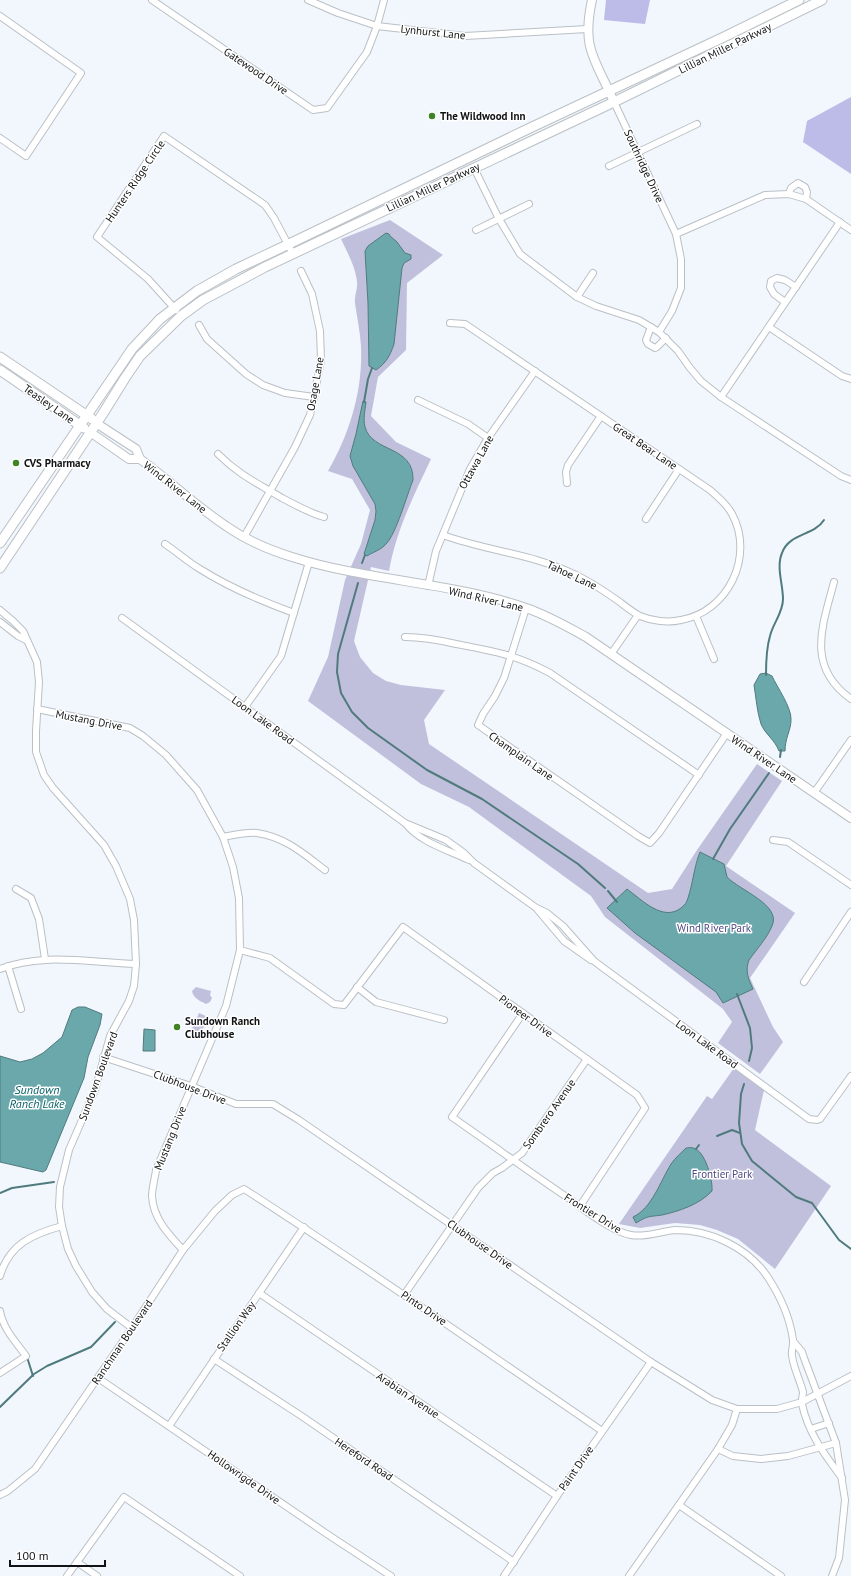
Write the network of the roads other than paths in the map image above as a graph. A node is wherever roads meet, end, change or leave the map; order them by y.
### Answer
1 (152, 0) edge
2 (308, 0) edge
3 (384, 0) edge
4 (592, 0) edge
5 (799, 0) edge
6 (822, 0) edge
7 (0, 16) edge
8 (377, 26) junction
9 (587, 29) junction
10 (740, 29) junction
11 (744, 39) junction
12 (609, 90) junction
13 (614, 102) junction
14 (697, 124) dead end
15 (0, 138) edge
16 (638, 153) junction
17 (610, 166) dead end
18 (474, 168) junction
19 (789, 194) junction
20 (806, 199) junction
21 (529, 204) dead end
22 (499, 219) junction
23 (840, 222) junction
24 (476, 230) dead end
25 (851, 230) edge
26 (676, 234) junction
27 (289, 244) junction
28 (293, 254) junction
29 (301, 271) dead end
30 (593, 273) dead end
31 (796, 287) junction
32 (577, 297) junction
33 (785, 302) junction
34 (174, 308) junction
35 (181, 316) junction
36 (450, 323) dead end
37 (199, 324) dead end
38 (651, 327) junction
39 (769, 327) junction
40 (659, 332) junction
41 (666, 338) junction
42 (0, 356) edge
43 (0, 370) edge
44 (535, 371) junction
45 (851, 379) edge
46 (314, 397) junction
47 (722, 397) junction
48 (418, 400) dead end
49 (87, 416) junction
50 (601, 416) junction
51 (96, 422) junction
52 (80, 426) junction
53 (90, 432) junction
54 (488, 438) junction
55 (218, 454) dead end
56 (140, 459) junction
57 (679, 469) junction
58 (851, 480) edge
59 (567, 483) dead end
60 (271, 491) junction
61 (324, 517) dead end
62 (646, 519) dead end
63 (443, 535) junction
64 (244, 538) junction
65 (0, 543) edge
66 (165, 544) dead end
67 (309, 562) junction
68 (0, 568) edge
69 (834, 582) dead end
70 (428, 586) junction
71 (526, 608) junction
72 (0, 610) edge
73 (294, 613) junction
74 (638, 615) junction
75 (696, 616) junction
76 (122, 618) dead end
77 (0, 622) edge
78 (405, 636) dead end
79 (26, 640) junction
80 (611, 654) junction
81 (511, 655) junction
82 (714, 659) dead end
83 (851, 699) edge
84 (245, 707) junction
85 (37, 709) junction
86 (727, 733) junction
87 (851, 740) edge
88 (699, 775) junction
89 (814, 793) junction
90 (851, 818) edge
91 (405, 823) junction
92 (223, 837) junction
93 (773, 840) dead end
94 (474, 863) junction
95 (325, 870) dead end
96 (851, 885) edge
97 (16, 889) dead end
98 (535, 907) junction
99 (851, 912) edge
100 (240, 950) junction
101 (45, 959) junction
102 (594, 961) junction
103 (136, 964) junction
104 (8, 966) junction
105 (0, 969) edge
106 (804, 982) dead end
107 (357, 988) junction
108 (21, 1009) dead end
109 (523, 1013) junction
110 (444, 1020) dead end
111 (103, 1057) junction
112 (587, 1059) junction
113 (851, 1076) edge
114 (191, 1086) junction
115 (512, 1159) junction
116 (244, 1189) joint
117 (580, 1206) junction
118 (452, 1225) junction
119 (62, 1226) junction
120 (304, 1228) junction
121 (183, 1250) junction
122 (0, 1276) edge
123 (259, 1293) junction
124 (404, 1295) junction
125 (0, 1311) edge
126 (132, 1328) junction
127 (793, 1341) junction
128 (214, 1359) junction
129 (651, 1362) junction
130 (0, 1373) edge
131 (851, 1376) edge
132 (98, 1378) junction
133 (817, 1394) junction
134 (802, 1402) junction
135 (737, 1409) junction
136 (829, 1423) junction
137 (169, 1426) junction
138 (811, 1429) junction
139 (602, 1431) junction
140 (836, 1443) junction
141 (819, 1448) junction
142 (718, 1449) junction
143 (842, 1478) junction
144 (0, 1495) edge
145 (557, 1496) junction
146 (679, 1505) junction
147 (77, 1562) junction
148 (514, 1562) junction
149 (631, 1575) edge
150 (67, 1576) edge
151 (97, 1576) edge
152 (240, 1576) edge
153 (391, 1576) edge
154 (504, 1576) edge
155 (781, 1576) edge
156 (832, 1576) edge

1 - 8 street, Gatewood Drive
2 - 8 street, Lynhurst Lane
3 - 8 street, Gatewood Drive
4 - 9 street, Southridge Drive
5 - 10 main road, Lillian Miller Parkway
6 - 11 main road, Lillian Miller Parkway
7 - 15 street
8 - 9 street, Lynhurst Lane
9 - 12 street, Southridge Drive
10 - 11 main road
10 - 12 main road, Lillian Miller Parkway
11 - 13 main road, Lillian Miller Parkway
12 - 13 street, Southridge Drive
12 - 27 main road, Lillian Miller Parkway
13 - 16 street, Southridge Drive
13 - 18 main road, Lillian Miller Parkway
14 - 16 street
16 - 17 street
16 - 26 street, Southridge Drive
18 - 22 street
18 - 28 main road, Lillian Miller Parkway
19 - 20 street
19 - 20 street
19 - 26 street
20 - 23 street
21 - 22 street
22 - 24 street
22 - 32 street
23 - 25 street
23 - 31 street
26 - 40 street, Southridge Drive
27 - 28 street, Hunters Ridge Circle
27 - 34 main road, Lillian Miller Parkway
27 - 34 street, Hunters Ridge Circle
28 - 35 main road, Lillian Miller Parkway
29 - 46 street, Osage Lane
30 - 32 street
31 - 33 street
31 - 33 street
32 - 38 street
33 - 39 street
34 - 35 street, Hunters Ridge Circle
34 - 49 main road, Lillian Miller Parkway
35 - 51 main road, Lillian Miller Parkway
36 - 44 street, Great Bear Lane
37 - 46 street
38 - 40 street
38 - 41 street
39 - 45 street
39 - 47 street
40 - 41 street
41 - 47 street
42 - 49 main road, Teasley Lane
43 - 52 main road, Teasley Lane
44 - 50 street, Great Bear Lane
44 - 54 street, Ottawa Lane
46 - 60 street, Osage Lane
47 - 58 street
48 - 54 street
49 - 51 main road, Teasley Lane
49 - 52 main road, Lillian Miller Parkway
50 - 57 street, Great Bear Lane
50 - 59 street
51 - 53 main road, Lillian Miller Parkway
51 - 56 street, Wind River Lane
52 - 53 main road
52 - 65 main road, Teasley Lane
53 - 56 street, Wind River Lane
53 - 68 main road
54 - 63 street, Ottawa Lane
55 - 60 street
56 - 64 street, Wind River Lane
57 - 62 street
57 - 75 street, Great Bear Lane
60 - 61 street
60 - 64 street, Osage Lane
63 - 70 street, Ottawa Lane
63 - 74 street, Tahoe Lane
64 - 67 street, Wind River Lane
66 - 73 street
67 - 70 street, Wind River Lane
67 - 73 street
69 - 83 street
70 - 71 street, Wind River Lane
71 - 80 street, Wind River Lane
71 - 81 street, Champlain Lane
72 - 79 street, Sundown Boulevard
73 - 84 street
74 - 75 street, Tahoe Lane
74 - 80 street
75 - 82 street
76 - 84 street, Loon Lake Road
77 - 79 street
78 - 81 street
79 - 85 street, Sundown Boulevard
80 - 86 street, Wind River Lane
81 - 88 street
81 - 88 street, Champlain Lane
84 - 91 street, Loon Lake Road
85 - 92 street, Mustang Drive
85 - 103 street, Sundown Boulevard
86 - 88 street
86 - 89 street, Wind River Lane
87 - 89 street
89 - 90 street, Wind River Lane
91 - 94 street, Loon Lake Road
91 - 94 street, Loon Lake Road
92 - 95 street
92 - 100 street, Mustang Drive
93 - 96 street
94 - 98 street, Loon Lake Road
97 - 101 street
98 - 102 street, Loon Lake Road
98 - 102 street, Loon Lake Road
99 - 106 street
100 - 107 street
100 - 114 street, Mustang Drive
101 - 103 street
101 - 104 street
102 - 113 street, Loon Lake Road
103 - 111 street, Sundown Boulevard
104 - 105 street
104 - 108 street
107 - 109 street, Pioneer Drive
107 - 110 street
109 - 112 street, Pioneer Drive
109 - 115 street, Frontier Drive
111 - 114 street, Clubhouse Drive
111 - 119 street, Sundown Boulevard
112 - 115 street, Sombrero Avenue
112 - 117 street, Pioneer Drive
114 - 118 street, Clubhouse Drive
114 - 121 street, Mustang Drive
115 - 117 street, Frontier Drive
115 - 118 street, Sombrero Avenue
116 - 120 street, Pinto Drive
116 - 121 street, Ranchman Boulevard
117 - 127 street, Frontier Drive
118 - 124 street, Sombrero Avenue
118 - 129 street, Clubhouse Drive
119 - 122 street
119 - 126 street, Sundown Boulevard
120 - 123 street, Stallion Way
120 - 124 street, Pinto Drive
121 - 126 street, Ranchman Boulevard
123 - 128 street, Stallion Way
123 - 145 street, Arabian Avenue
124 - 139 street, Pinto Drive
125 - 130 street
126 - 132 street, Ranchman Boulevard
127 - 133 street, Frontier Drive
127 - 134 street, Frontier Drive
128 - 137 street, Stallion Way
128 - 148 street, Hereford Road
129 - 135 street, Clubhouse Drive
129 - 139 street, Paint Drive
131 - 133 street, Clubhouse Drive
132 - 137 street, Hollowrigde Drive
132 - 144 street, Ranchman Boulevard
133 - 134 street, Clubhouse Drive
133 - 136 street, Frontier Drive
134 - 135 street, Clubhouse Drive
134 - 138 street, Frontier Drive
135 - 142 street
136 - 138 street
136 - 140 street, Frontier Drive
137 - 153 street, Hollowrigde Drive
138 - 141 street, Frontier Drive
139 - 145 street, Paint Drive
140 - 141 street
140 - 143 street, Frontier Drive
141 - 142 street
141 - 143 street, Frontier Drive
142 - 146 street
143 - 156 street, Frontier Drive
145 - 148 street, Paint Drive
146 - 149 street
146 - 155 street
147 - 150 street
147 - 151 street
147 - 152 street
148 - 154 street, Paint Drive

